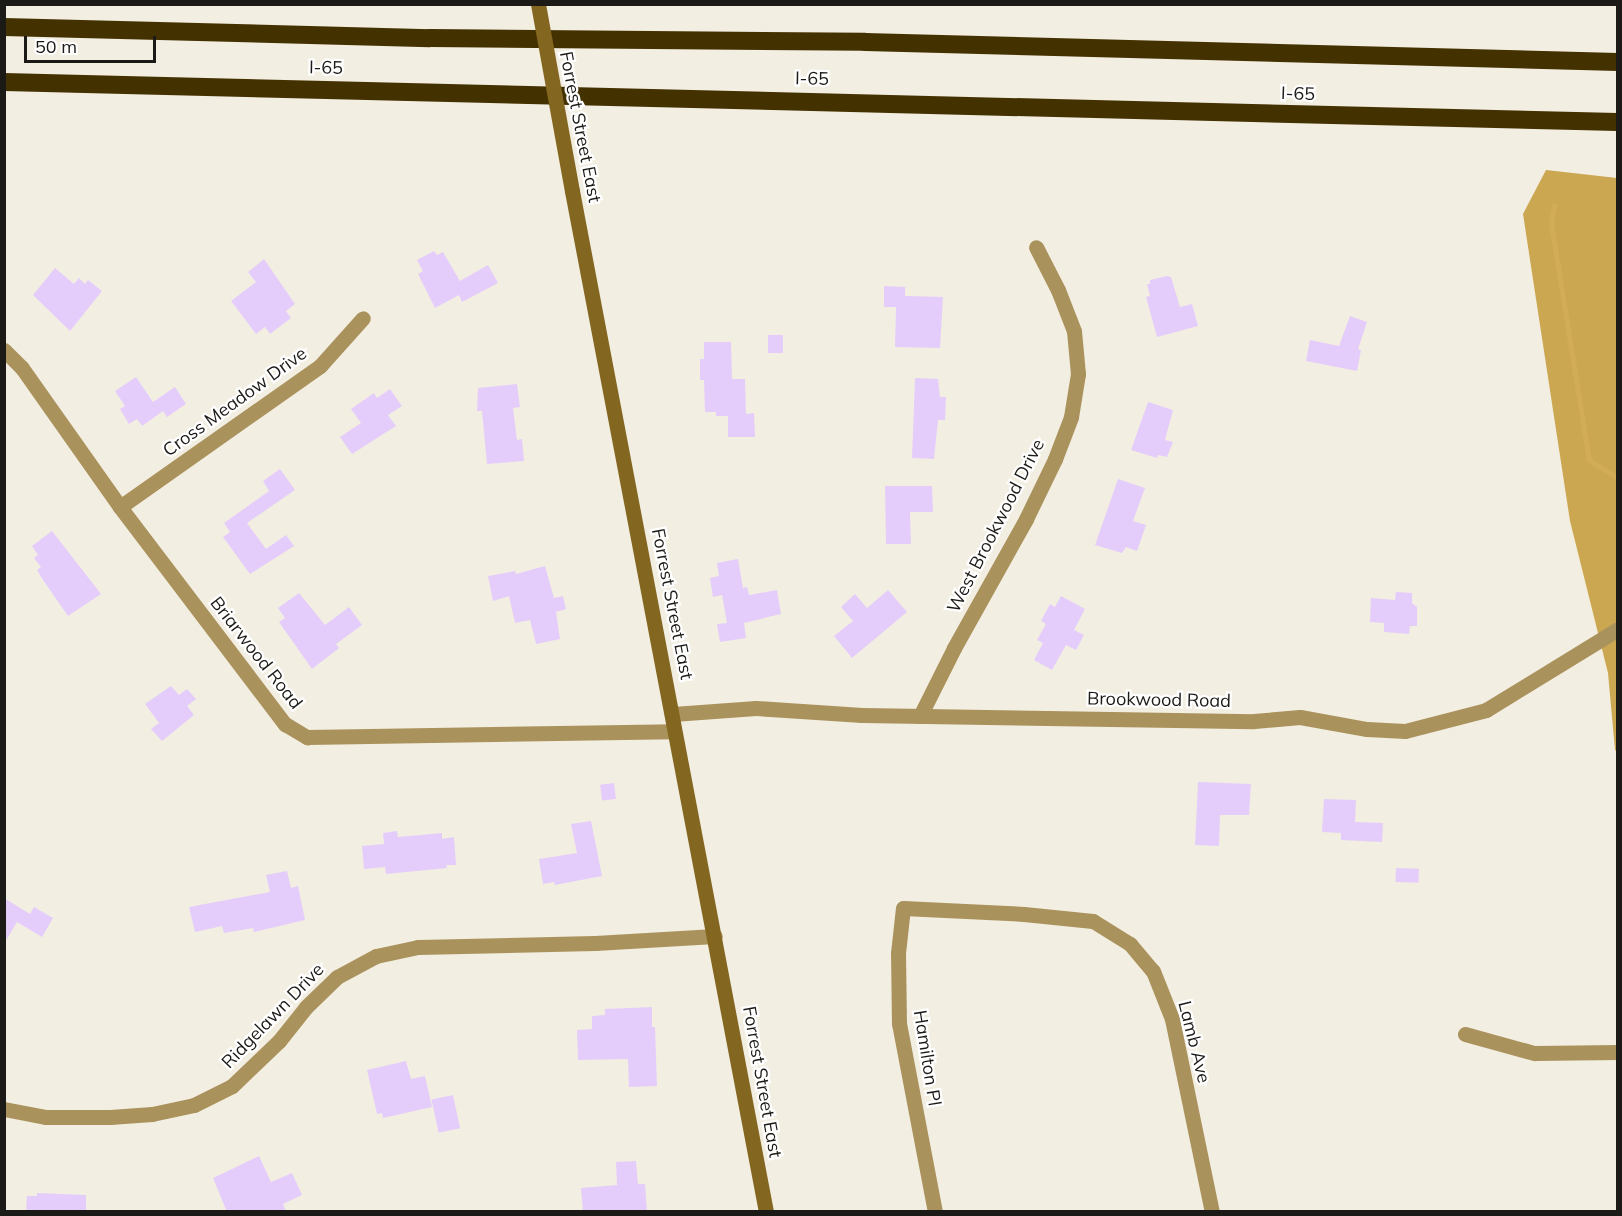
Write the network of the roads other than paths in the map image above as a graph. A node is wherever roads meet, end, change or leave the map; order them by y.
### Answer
1 (538, 4) edge
2 (4, 27) edge
3 (1617, 62) edge
4 (4, 82) edge
5 (1617, 122) edge
6 (1036, 247) dead end
7 (363, 318) dead end
8 (4, 350) edge
9 (120, 507) junction
10 (1617, 629) edge
11 (673, 714) junction
12 (920, 716) junction
13 (674, 731) junction
14 (903, 908) joint
15 (715, 936) junction
16 (1465, 1034) dead end
17 (1617, 1052) edge
18 (4, 1109) edge
19 (766, 1212) edge
20 (935, 1212) edge
21 (1212, 1212) edge

1 - 11 street, Forrest Street East, bridge
2 - 3 highway
4 - 5 highway, I-65
6 - 12 street, West Brookwood Drive
7 - 9 street, Cross Meadow Drive
8 - 9 street, Briarwood Road
9 - 13 street, Briarwood Road
10 - 12 street, Brookwood Road
11 - 12 street, Brookwood Road
11 - 13 street, Forrest Street East
13 - 15 street, Forrest Street East
14 - 20 street, Hamilton Pl
14 - 21 street, Lamb Ave
15 - 18 street, Ridgelawn Drive
15 - 19 street, Forrest Street East
16 - 17 street

